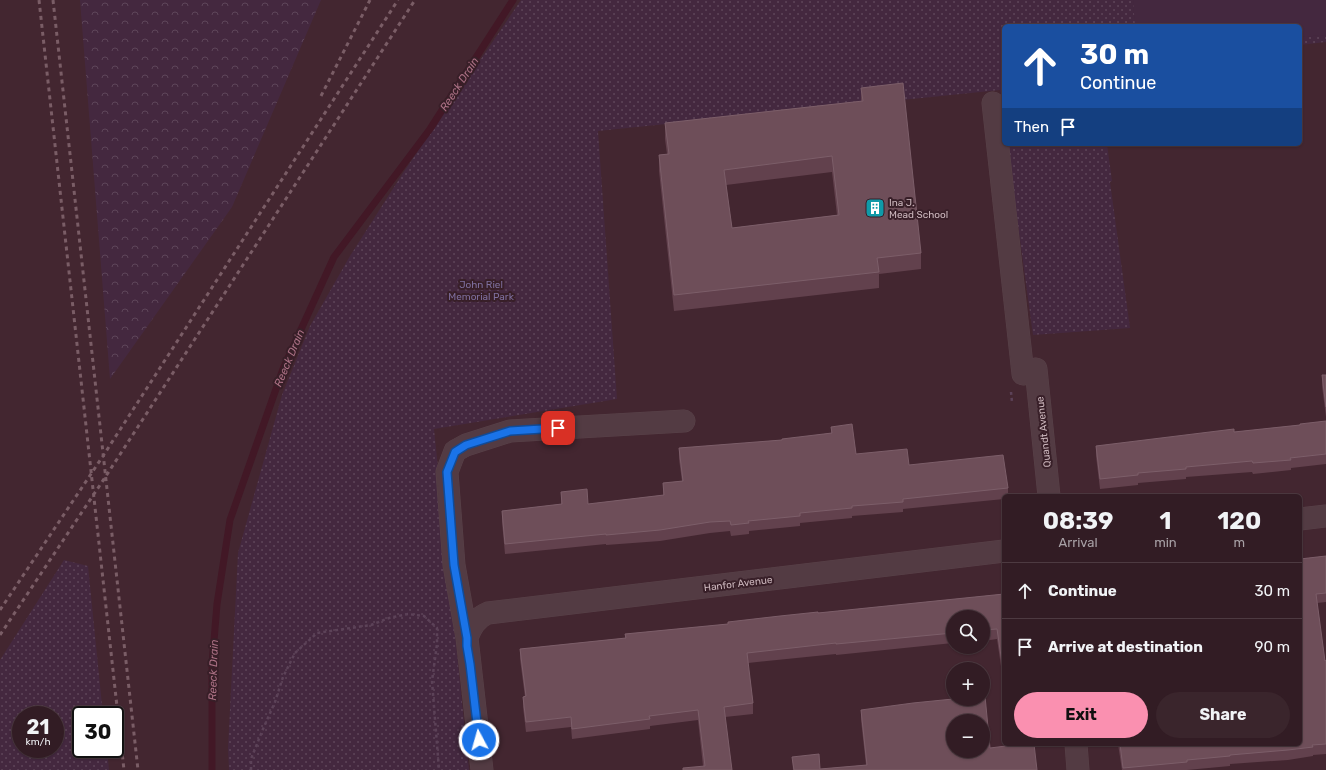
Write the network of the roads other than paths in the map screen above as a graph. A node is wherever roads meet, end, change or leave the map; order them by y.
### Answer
1 (993, 103) dead end
2 (684, 421) dead end
3 (1049, 494) edge
4 (1326, 516) edge
5 (1302, 518) edge
6 (1002, 551) edge
7 (472, 630) junction
8 (1076, 746) edge
9 (482, 770) edge
10 (1078, 770) edge

1 - 3 street, Quandt Avenue
2 - 7 street
4 - 5 street
6 - 7 street, Hanfor Avenue
7 - 9 street
8 - 10 street

